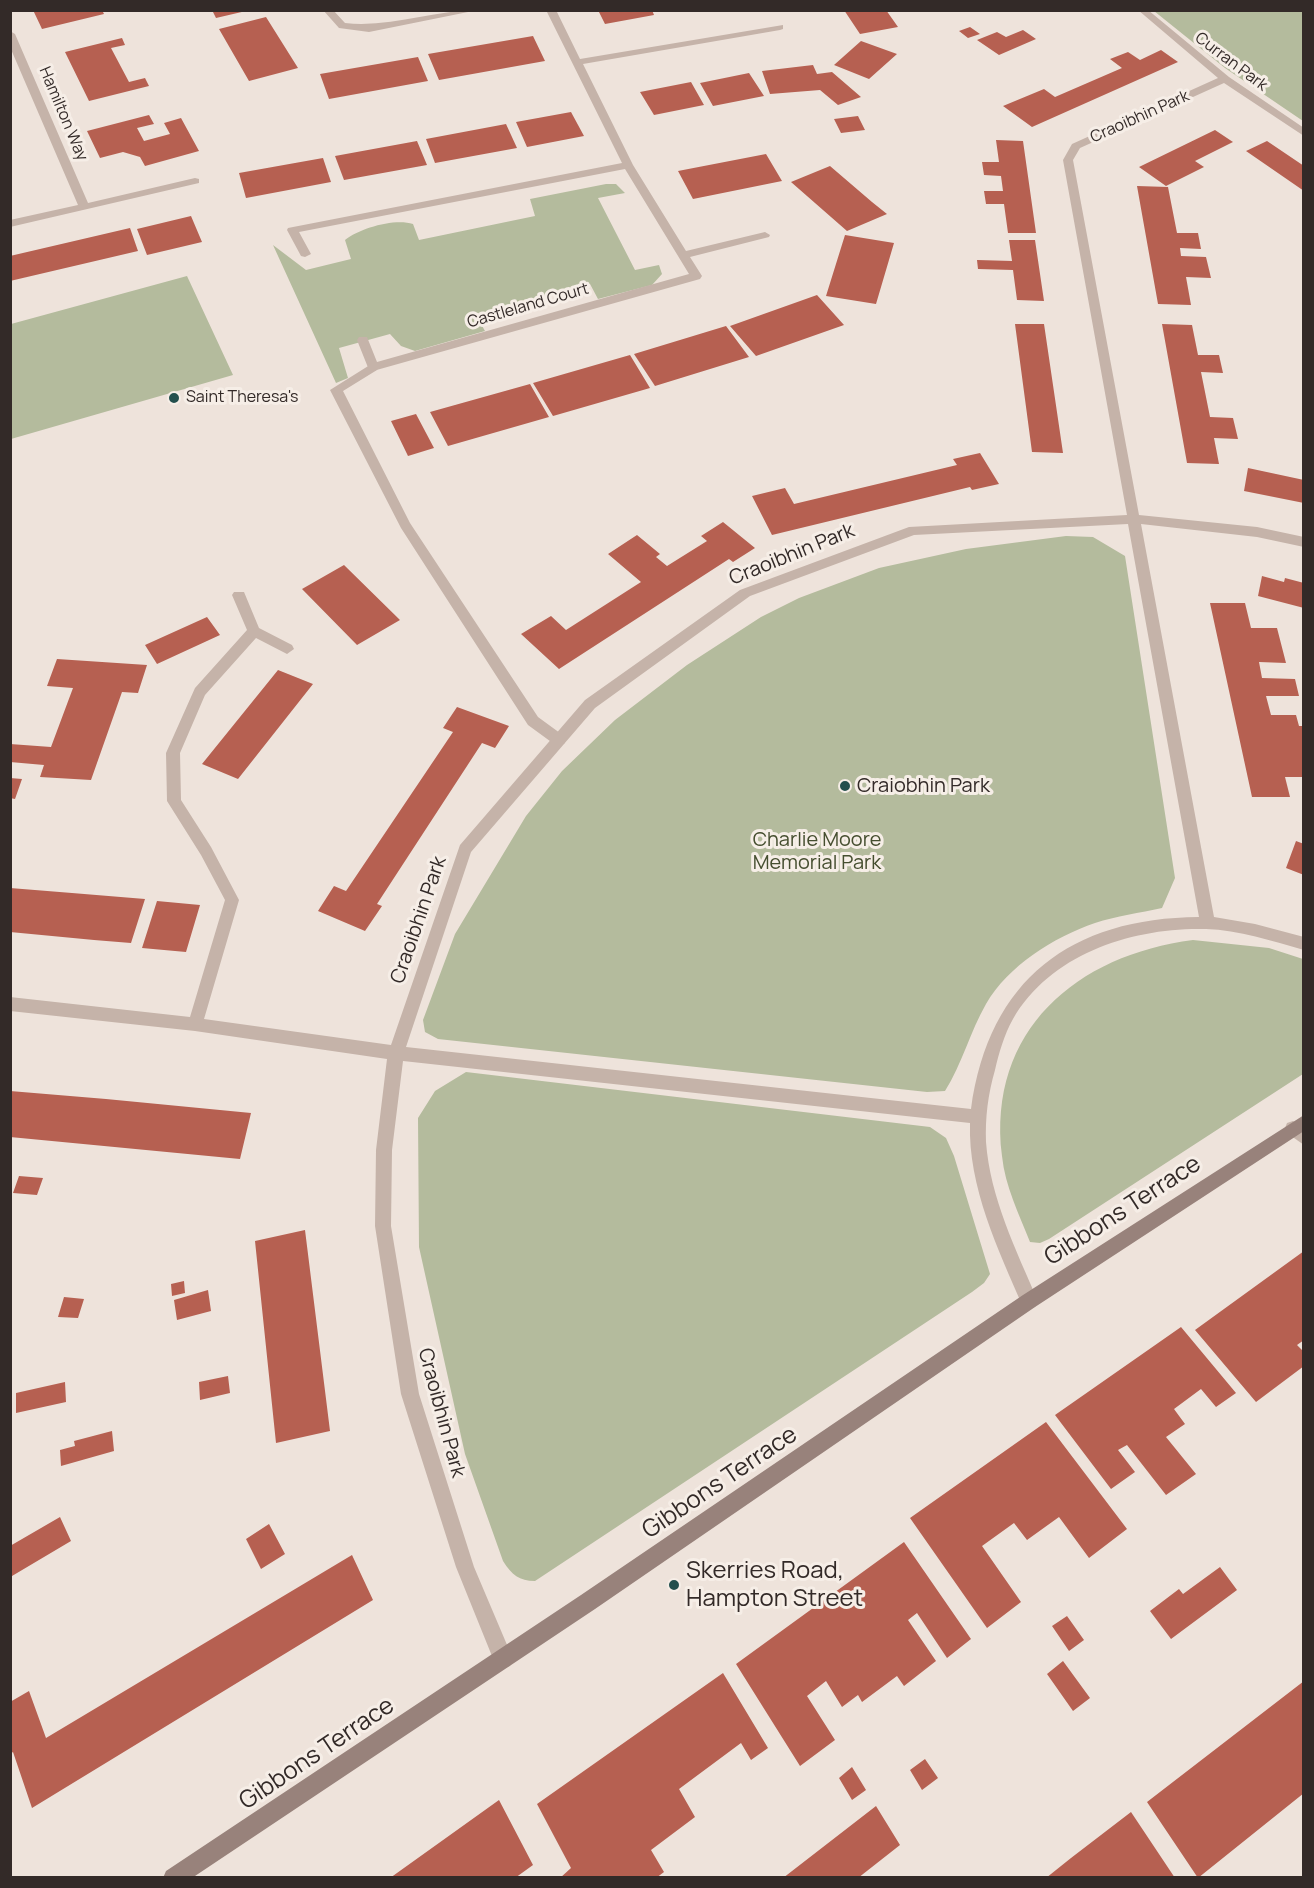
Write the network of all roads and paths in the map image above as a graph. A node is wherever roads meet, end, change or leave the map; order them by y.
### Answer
1 (327, 10) edge
2 (474, 10) edge
3 (551, 10) edge
4 (1142, 10) edge
5 (780, 27) dead end
6 (10, 34) edge
7 (16, 60) edge
8 (578, 62) junction
9 (1225, 79) junction
10 (1304, 133) edge
11 (628, 165) junction
12 (195, 181) dead end
13 (84, 206) junction
14 (10, 224) edge
15 (765, 235) dead end
16 (305, 254) dead end
17 (683, 255) junction
18 (363, 340) dead end
19 (373, 367) junction
20 (1136, 519) junction
21 (1304, 542) edge
22 (239, 595) dead end
23 (254, 631) junction
24 (287, 649) dead end
25 (559, 740) junction
26 (1208, 922) junction
27 (1304, 944) edge
28 (10, 1004) edge
29 (195, 1024) junction
30 (396, 1053) junction
31 (980, 1117) junction
32 (1300, 1129) edge
33 (1029, 1301) junction
34 (503, 1659) junction
35 (173, 1878) edge

1 - 2 street
3 - 8 street, Castleland Court
4 - 9 street, Curran Park
5 - 8 street
6 - 7 street, Hamilton Way
7 - 13 street, Hamilton Way
8 - 11 street, Castleland Court
9 - 10 street, Curran Park
9 - 20 street, Craoibhin Park
11 - 16 street
11 - 17 street, Castleland Court
12 - 13 street
13 - 14 street
15 - 17 street
17 - 19 street, Castleland Court
18 - 19 street
19 - 25 street
20 - 21 street, Craoibhin Park
20 - 25 street, Craoibhin Park
20 - 26 street, Craoibhin Park
22 - 23 street
23 - 24 street
23 - 29 street
25 - 30 street, Craoibhin Park
26 - 27 street
26 - 31 street
28 - 29 street
29 - 30 street
30 - 31 street
30 - 34 street, Craoibhin Park
31 - 33 street
32 - 33 main road, Gibbons Terrace
33 - 34 main road, Gibbons Terrace
34 - 35 main road, Gibbons Terrace

